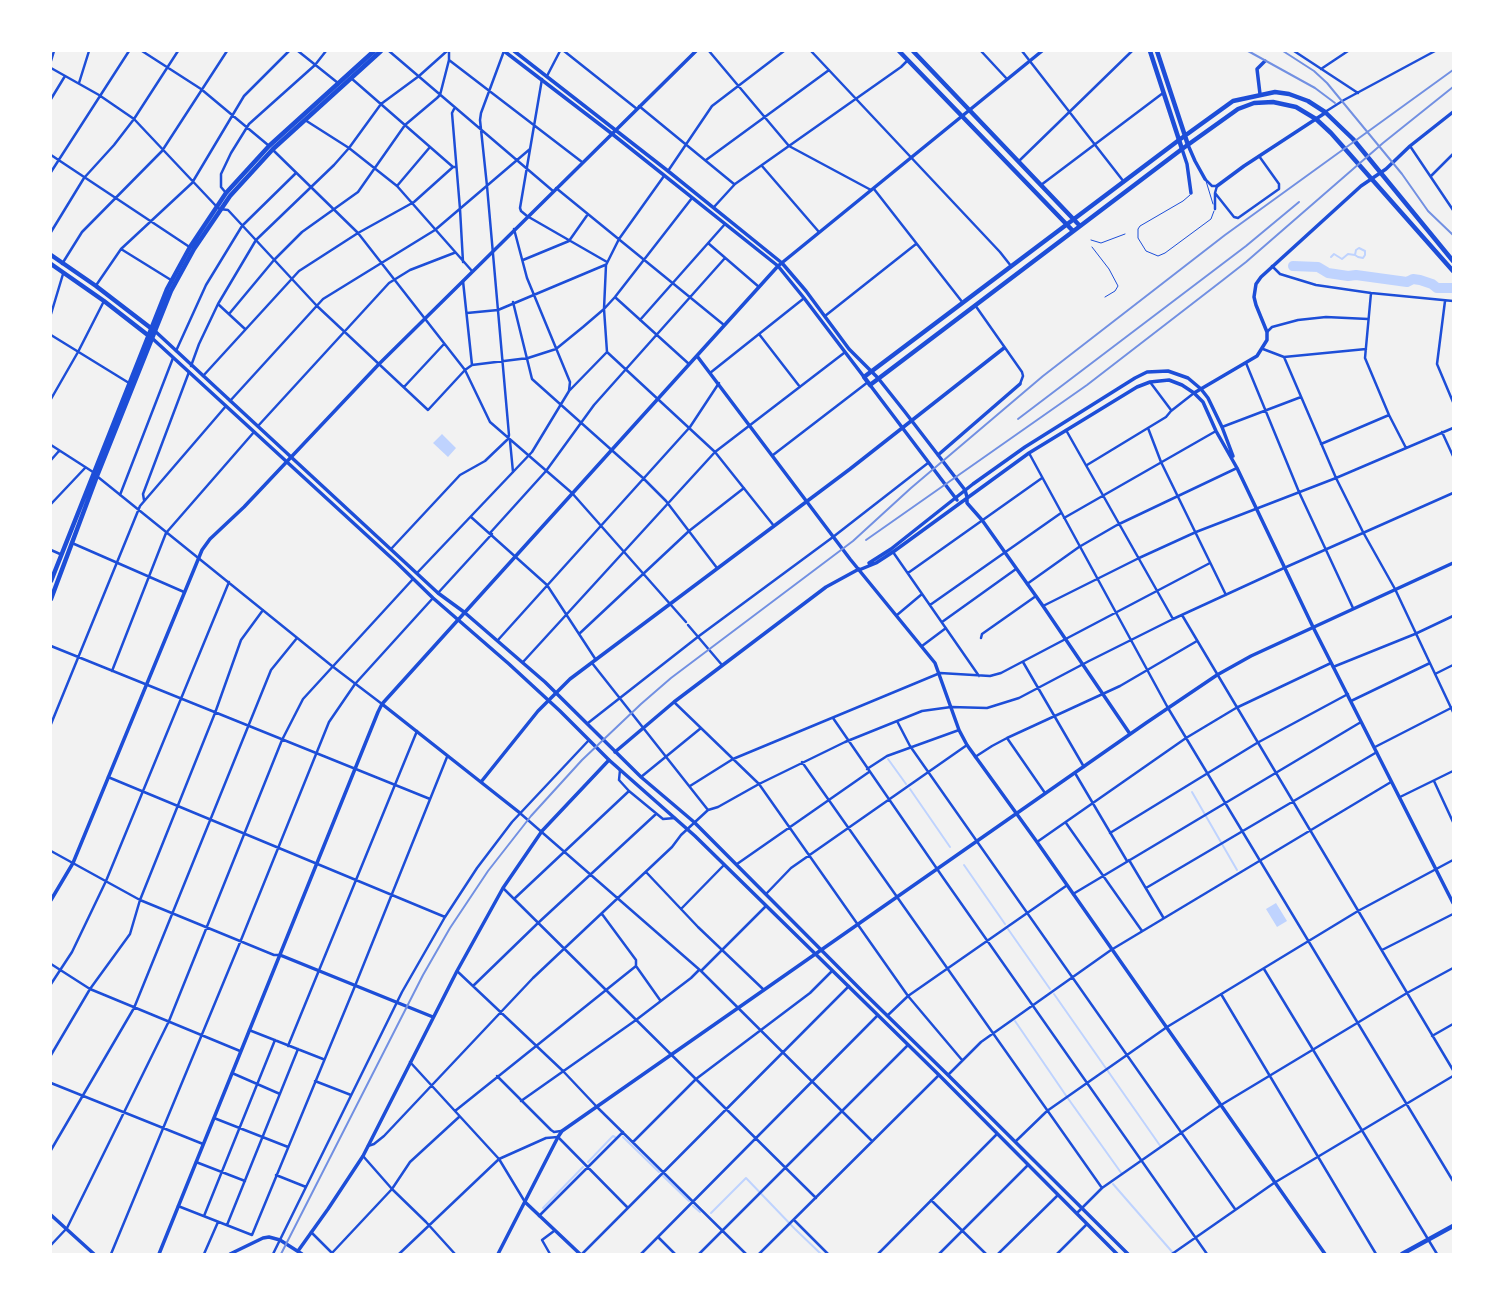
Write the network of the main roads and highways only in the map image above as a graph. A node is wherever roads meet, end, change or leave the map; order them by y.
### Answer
1 (374, 51) edge
2 (382, 51) edge
3 (899, 51) edge
4 (915, 51) edge
5 (1150, 51) edge
6 (1157, 51) edge
7 (1185, 136) junction
8 (1179, 141) junction
9 (1188, 145) junction
10 (271, 148) junction
11 (1182, 149) junction
12 (218, 208) junction
13 (1075, 219) junction
14 (1067, 225) junction
15 (1080, 226) junction
16 (1073, 231) junction
17 (51, 256) edge
18 (1453, 261) edge
19 (51, 264) edge
20 (1453, 271) edge
21 (153, 330) junction
22 (150, 337) junction
23 (95, 475) junction
24 (51, 581) edge
25 (51, 599) edge
26 (1453, 1226) edge
27 (1402, 1254) edge

1 - 10 main road
2 - 10 main road
3 - 14 main road
4 - 13 main road
5 - 8 main road
6 - 7 main road
7 - 8 main road
7 - 9 main road
7 - 18 main road
8 - 11 main road
8 - 13 main road
9 - 11 main road
9 - 20 main road
10 - 12 main road
10 - 12 main road
11 - 15 main road
12 - 21 main road
12 - 21 main road
13 - 14 main road
13 - 15 main road
14 - 16 main road
14 - 16 main road
15 - 16 main road
17 - 21 main road
19 - 22 main road
21 - 22 main road
22 - 23 main road
22 - 23 main road
23 - 24 main road
23 - 25 main road
26 - 27 main road

